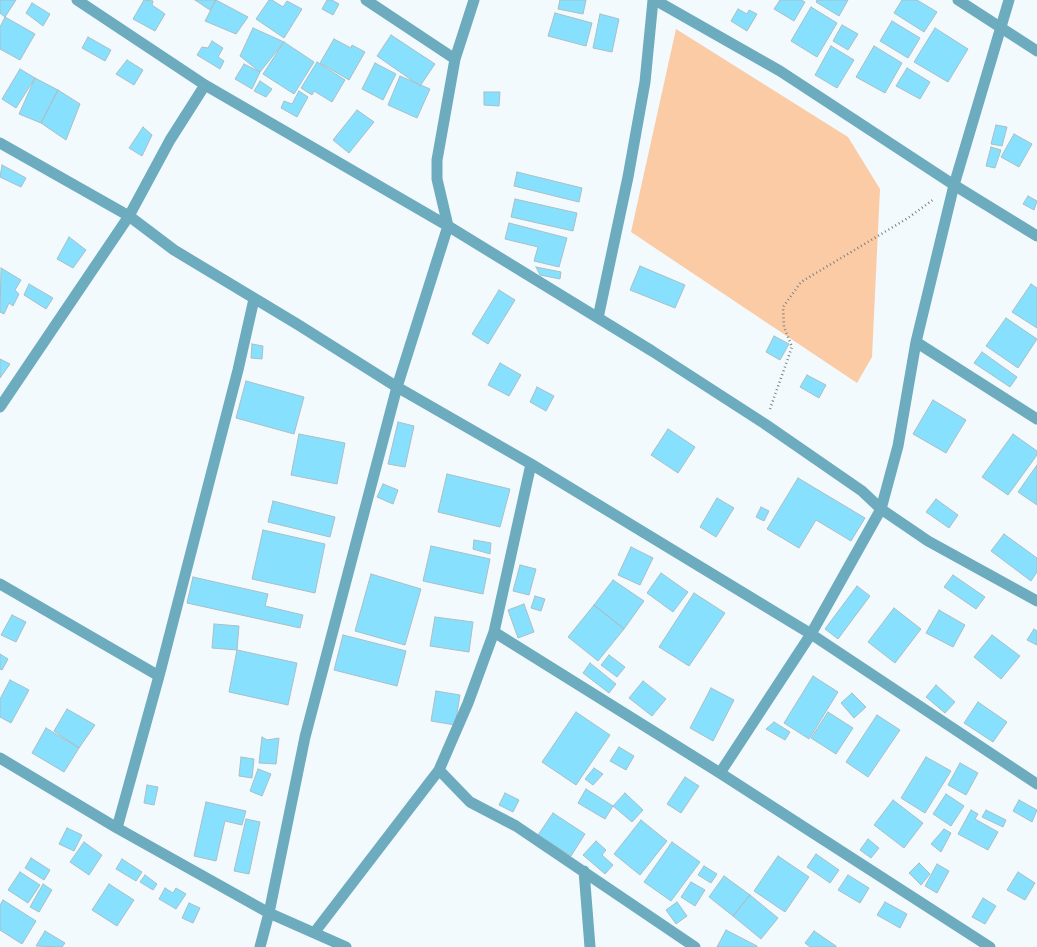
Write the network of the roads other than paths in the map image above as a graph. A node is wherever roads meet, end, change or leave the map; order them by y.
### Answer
1 (77, 0) edge
2 (366, 0) edge
3 (474, 0) edge
4 (654, 0) edge
5 (958, 0) edge
6 (1009, 0) edge
7 (1002, 27) junction
8 (1037, 51) edge
9 (455, 59) junction
10 (205, 85) junction
11 (0, 143) edge
12 (954, 185) junction
13 (129, 216) junction
14 (448, 226) junction
15 (1037, 236) edge
16 (254, 299) junction
17 (598, 318) junction
18 (916, 342) junction
19 (397, 387) junction
20 (0, 407) edge
21 (1037, 419) edge
22 (530, 464) junction
23 (881, 509) junction
24 (0, 584) edge
25 (1037, 601) edge
26 (494, 632) junction
27 (811, 634) junction
28 (159, 676) junction
29 (0, 758) edge
30 (439, 770) junction
31 (720, 773) junction
32 (1037, 784) edge
33 (117, 828) junction
34 (584, 871) junction
35 (269, 913) junction
36 (314, 933) junction
37 (260, 947) edge
38 (346, 947) edge
39 (590, 947) edge
40 (695, 947) edge
41 (990, 947) edge

1 - 10 street
2 - 9 street
3 - 9 street
4 - 12 street
4 - 17 street
5 - 7 street
6 - 7 street
7 - 8 street
7 - 12 street
9 - 14 street
10 - 13 street
10 - 14 street
11 - 13 street
12 - 15 street
12 - 18 street
13 - 16 street
13 - 20 street
14 - 17 street
14 - 19 street
16 - 19 street
16 - 28 street
17 - 23 street
18 - 21 street
18 - 23 street
19 - 22 street
19 - 35 street
22 - 26 street
22 - 27 street
23 - 25 street
23 - 27 street
24 - 28 street
26 - 30 street
26 - 31 street
27 - 31 street
27 - 32 street
28 - 33 street
29 - 33 street
30 - 34 street
30 - 36 street
31 - 41 street
33 - 35 street
34 - 39 street
34 - 40 street
35 - 36 street
35 - 37 street
36 - 38 street

